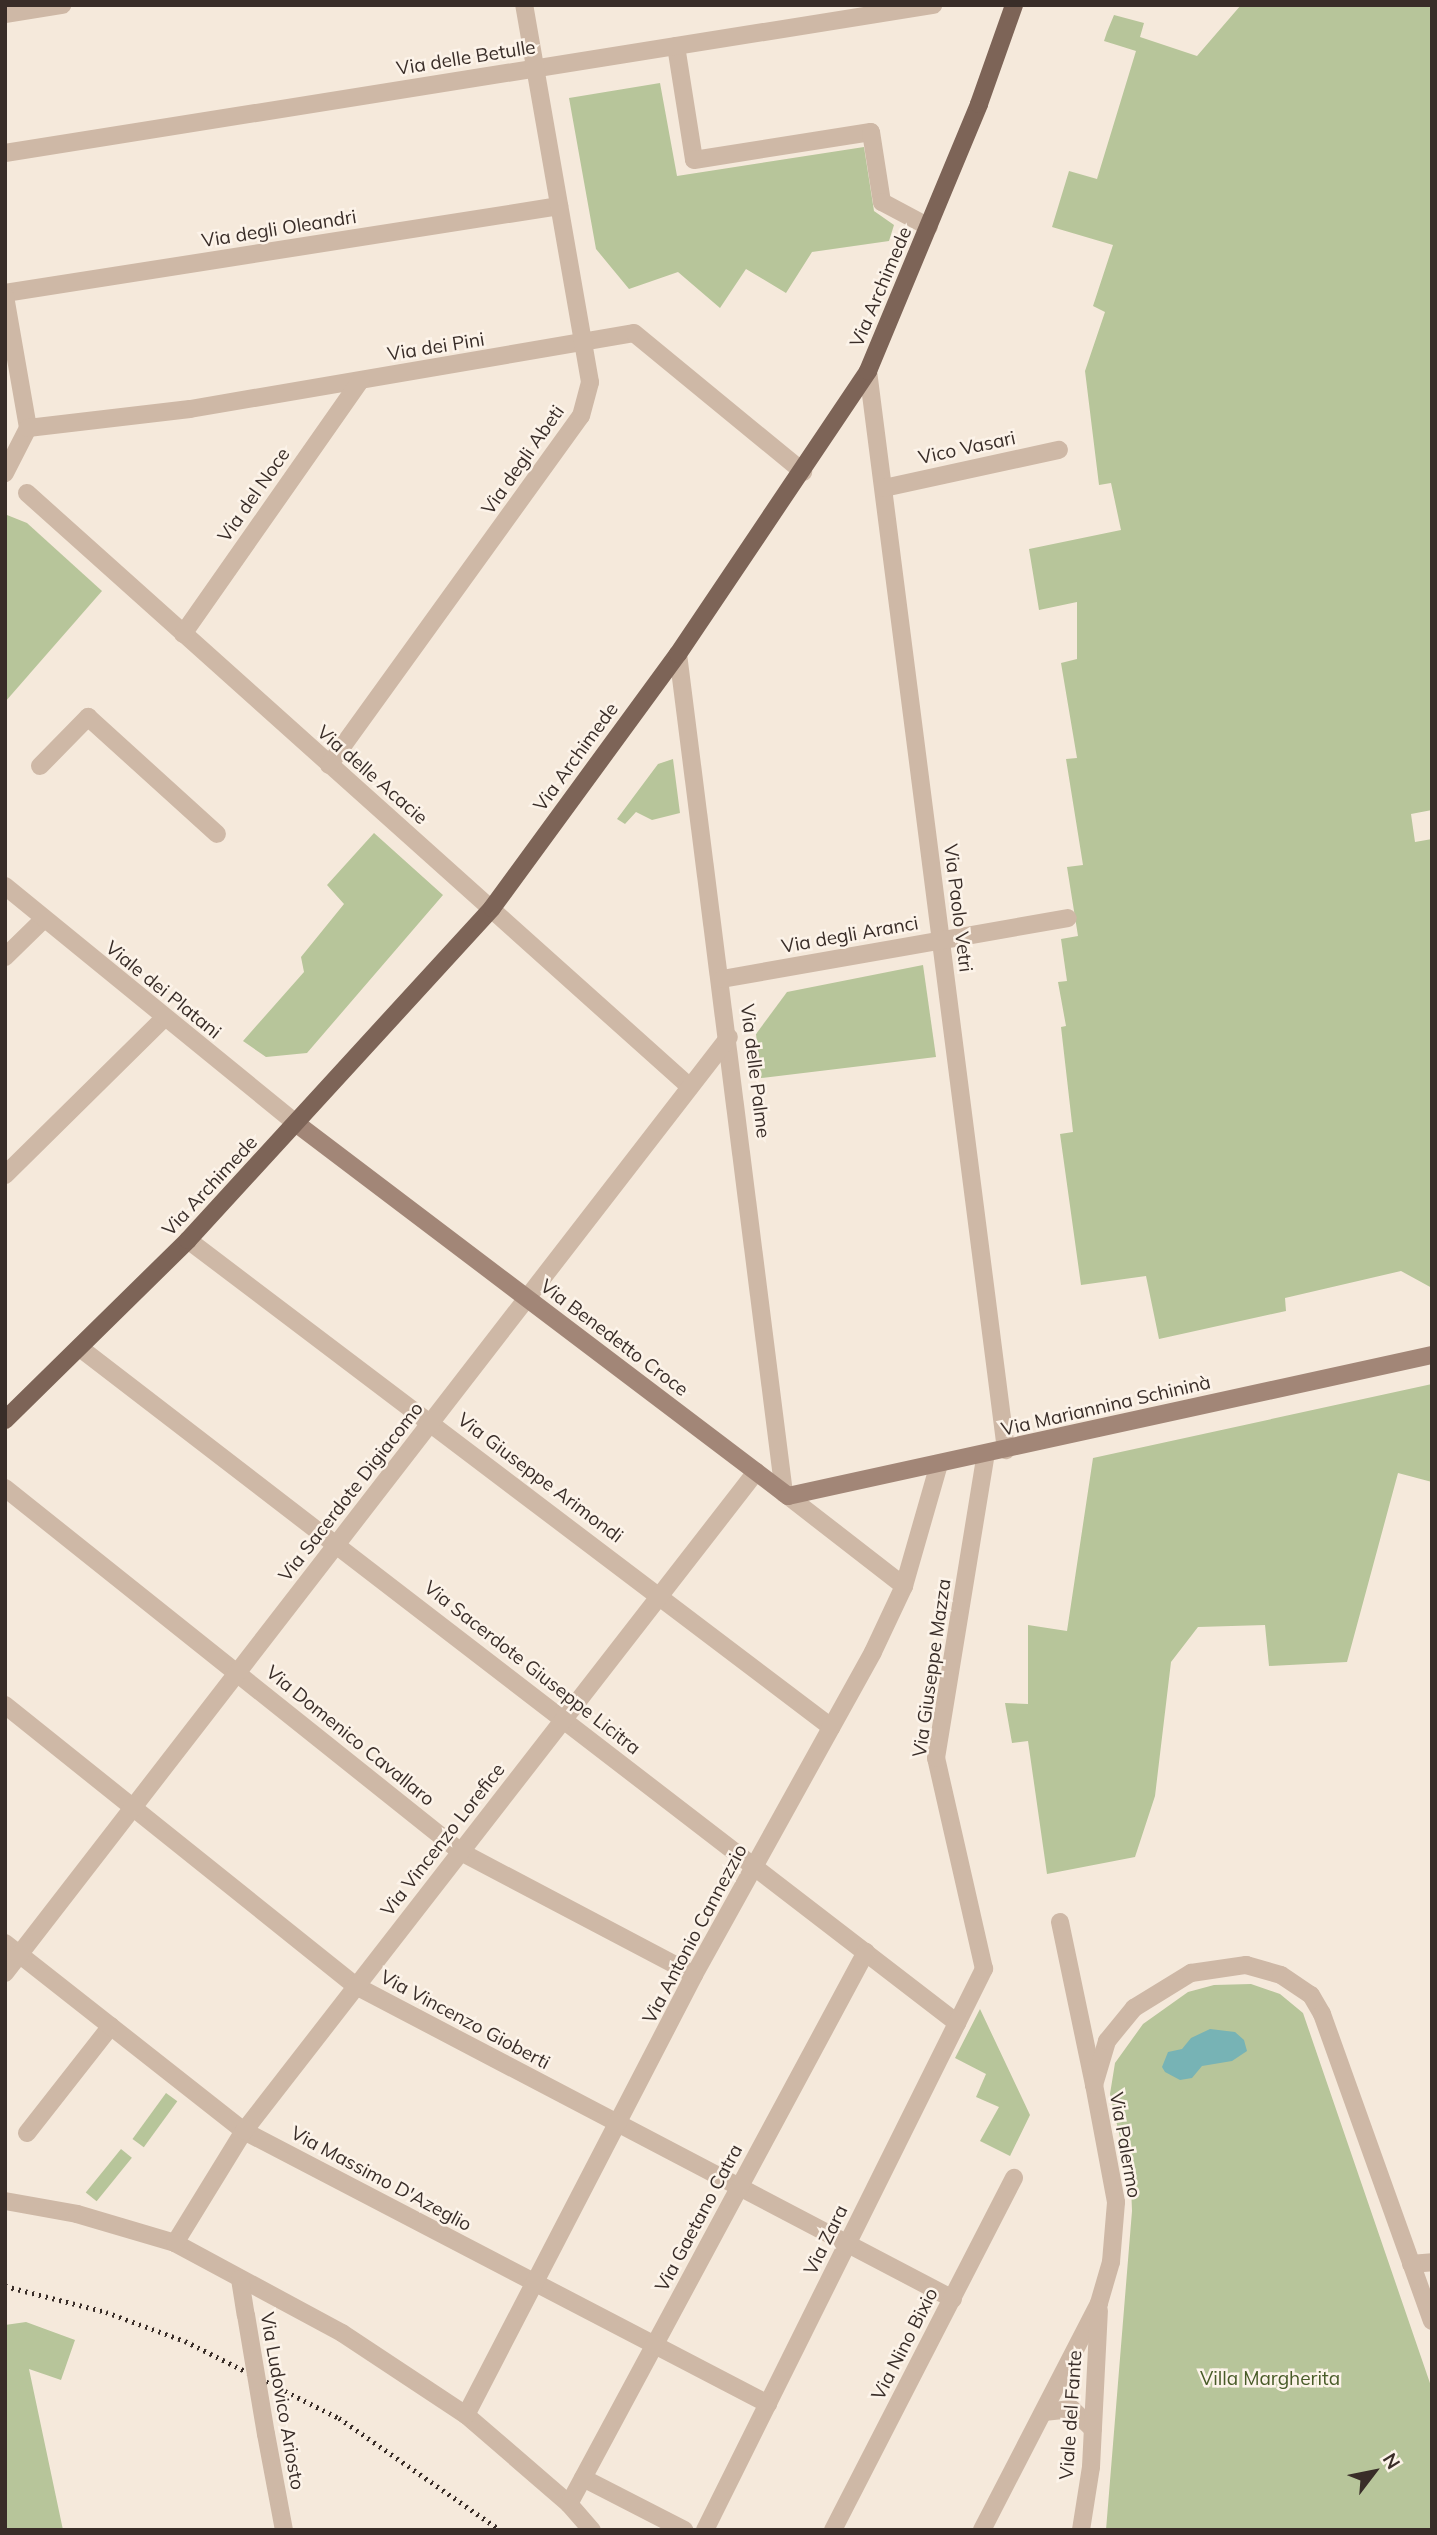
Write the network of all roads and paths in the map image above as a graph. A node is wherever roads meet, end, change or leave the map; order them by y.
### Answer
1 (62, 5) edge
2 (523, 5) edge
3 (933, 5) edge
4 (1014, 5) edge
5 (5, 14) edge
6 (676, 46) junction
7 (535, 68) junction
8 (5, 153) edge
9 (559, 206) junction
10 (929, 226) junction
11 (5, 295) edge
12 (584, 343) junction
13 (868, 371) junction
14 (360, 381) junction
15 (28, 428) junction
16 (1059, 450) dead end
17 (803, 472) junction
18 (5, 473) edge
19 (884, 488) junction
20 (27, 493) dead end
21 (183, 634) junction
22 (678, 654) junction
23 (329, 765) junction
24 (40, 766) dead end
25 (217, 834) dead end
26 (5, 886) edge
27 (492, 908) junction
28 (1068, 918) dead end
29 (44, 919) junction
30 (941, 940) junction
31 (5, 957) edge
32 (722, 979) junction
33 (164, 1018) junction
34 (729, 1037) junction
35 (690, 1087) junction
36 (297, 1124) junction
37 (5, 1175) edge
38 (188, 1240) junction
39 (527, 1298) junction
40 (80, 1348) junction
41 (1432, 1355) edge
42 (5, 1420) edge
43 (431, 1422) junction
44 (1006, 1450) junction
45 (986, 1454) junction
46 (939, 1464) junction
47 (756, 1472) junction
48 (5, 1488) edge
49 (786, 1495) junction
50 (336, 1544) junction
51 (904, 1586) junction
52 (660, 1596) junction
53 (237, 1673) junction
54 (5, 1704) edge
55 (564, 1719) junction
56 (831, 1727) junction
57 (132, 1808) junction
58 (461, 1852) junction
59 (755, 1866) junction
60 (1060, 1922) dead end
61 (12, 1949) edge
62 (866, 1952) junction
63 (984, 1969) joint
64 (5, 1973) edge
65 (694, 1975) junction
66 (356, 1986) junction
67 (957, 2022) junction
68 (111, 2026) junction
69 (1094, 2085) junction
70 (618, 2125) junction
71 (244, 2131) junction
72 (27, 2133) dead end
73 (1014, 2178) dead end
74 (739, 2188) junction
75 (5, 2201) edge
76 (175, 2243) junction
77 (847, 2244) junction
78 (1409, 2257) junction
79 (1432, 2262) edge
80 (240, 2279) junction
81 (536, 2283) junction
82 (953, 2299) junction
83 (1099, 2303) junction
84 (1432, 2321) edge
85 (654, 2345) junction
86 (768, 2404) junction
87 (1044, 2412) junction
88 (466, 2415) junction
89 (1093, 2429) junction
90 (583, 2478) junction
91 (569, 2504) junction
92 (284, 2530) edge
93 (592, 2530) edge
94 (684, 2530) edge
95 (705, 2530) edge
96 (833, 2530) edge
97 (982, 2530) edge
98 (1081, 2530) edge

1 - 5 street
2 - 7 street, Via degli Abeti
3 - 6 street, Via delle Betulle
4 - 10 main road, Via Archimede
6 - 7 street, Via delle Betulle
6 - 10 street
7 - 8 street, Via delle Betulle
7 - 9 street, Via degli Abeti
9 - 11 street, Via degli Oleandri
9 - 12 street, Via degli Abeti
10 - 13 main road, Via Archimede
11 - 15 street
12 - 14 street, Via dei Pini
12 - 17 street, Via dei Pini
12 - 23 street, Via degli Abeti
13 - 17 main road, Via Archimede
13 - 19 street, Via Paolo Vetri
14 - 15 street, Via dei Pini
14 - 21 street, Via del Noce
15 - 18 street
16 - 19 street, Vico Vasari
17 - 22 main road, Via Archimede
19 - 30 street, Via Paolo Vetri
20 - 21 street, Via delle Acacie
21 - 23 street, Via delle Acacie
22 - 27 main road, Via Archimede
22 - 32 street, Via delle Palme
23 - 27 street, Via delle Acacie
24 - 25 street
26 - 29 street, Viale dei Platani
27 - 35 street, Via delle Acacie
27 - 36 main road, Via Archimede
28 - 30 street, Via degli Aranci
29 - 31 street
29 - 33 street, Viale dei Platani
30 - 32 street, Via degli Aranci
30 - 44 street, Via Paolo Vetri
32 - 34 street, Via delle Palme
33 - 36 street, Viale dei Platani
33 - 37 street
34 - 35 street, Via Sacerdote Digiacomo
34 - 49 street, Via delle Palme
35 - 39 street, Via Sacerdote Digiacomo
36 - 38 main road, Via Archimede
36 - 39 main road, Via Benedetto Croce
38 - 40 main road, Via Archimede
38 - 43 street, Via Giuseppe Arimondi
39 - 43 street, Via Sacerdote Digiacomo
39 - 47 main road, Via Benedetto Croce
40 - 42 main road, Via Archimede
40 - 50 street, Via Sacerdote Giuseppe Licitra
41 - 44 main road, Via Mariannina Schininà
43 - 50 street, Via Sacerdote Digiacomo
43 - 52 street, Via Giuseppe Arimondi
44 - 45 main road, Via Mariannina Schininà
45 - 46 main road, Via Mariannina Schininà
45 - 63 street, Via Giuseppe Mazza
46 - 49 main road, Via Mariannina Schininà
46 - 51 street, Via Antonio Cannezzio
47 - 49 main road, Via Benedetto Croce
47 - 52 street, Via Vincenzo Lorefice
48 - 53 street, Via Domenico Cavallaro
49 - 51 street, Via Benedetto Croce
50 - 53 street, Via Sacerdote Digiacomo
50 - 55 street, Via Sacerdote Giuseppe Licitra
51 - 56 street, Via Antonio Cannezzio
52 - 55 street, Via Vincenzo Lorefice
52 - 56 street, Via Giuseppe Arimondi
53 - 57 street, Via Sacerdote Digiacomo
53 - 58 street, Via Domenico Cavallaro
54 - 57 street, Via Vincenzo Gioberti
55 - 58 street, Via Vincenzo Lorefice
55 - 59 street, Via Sacerdote Giuseppe Licitra
56 - 59 street, Via Antonio Cannezzio
57 - 61 street, Via Sacerdote Digiacomo
57 - 66 street, Via Vincenzo Gioberti
58 - 65 street, Via Domenico Cavallaro
58 - 66 street, Via Vincenzo Lorefice
59 - 62 street, Via Sacerdote Giuseppe Licitra
59 - 65 street, Via Antonio Cannezzio
60 - 69 street
61 - 64 street, Via Sacerdote Digiacomo
61 - 68 street, Via Massimo D'Azeglio
62 - 67 street, Via Sacerdote Giuseppe Licitra
62 - 74 street, Via Gaetano Catra
63 - 67 street, Via Zara
65 - 70 street, Via Antonio Cannezzio
66 - 70 street, Via Vincenzo Gioberti
66 - 71 street, Via Vincenzo Lorefice
67 - 77 street, Via Zara
68 - 71 street, Via Massimo D'Azeglio
68 - 72 street
69 - 78 street, Via Palermo
69 - 83 street, Via Palermo
70 - 74 street, Via Vincenzo Gioberti
70 - 81 street, Via Antonio Cannezzio
71 - 76 street, Via Vincenzo Lorefice
71 - 81 street, Via Massimo D'Azeglio
73 - 82 street, Via Nino Bixio
74 - 77 street, Via Vincenzo Gioberti
74 - 85 street, Via Gaetano Catra
75 - 76 street
76 - 80 street
77 - 82 street, Via Vincenzo Gioberti
77 - 86 street, Via Zara
78 - 79 street
78 - 84 street, Via Palermo
80 - 88 street
80 - 92 street, Via Ludovico Ariosto, bridge
81 - 85 street, Via Massimo D'Azeglio
81 - 88 street, Via Antonio Cannezzio
82 - 96 street, Via Nino Bixio
83 - 87 street, Via Palermo
83 - 89 street, Viale del Fante
85 - 86 street, Via Massimo D'Azeglio
85 - 90 street, Via Gaetano Catra
86 - 95 street, Via Zara
87 - 89 street
87 - 97 street, Via Palermo
88 - 91 street
89 - 98 street, Viale del Fante
90 - 91 street, Via Gaetano Catra
90 - 94 street
91 - 93 street

